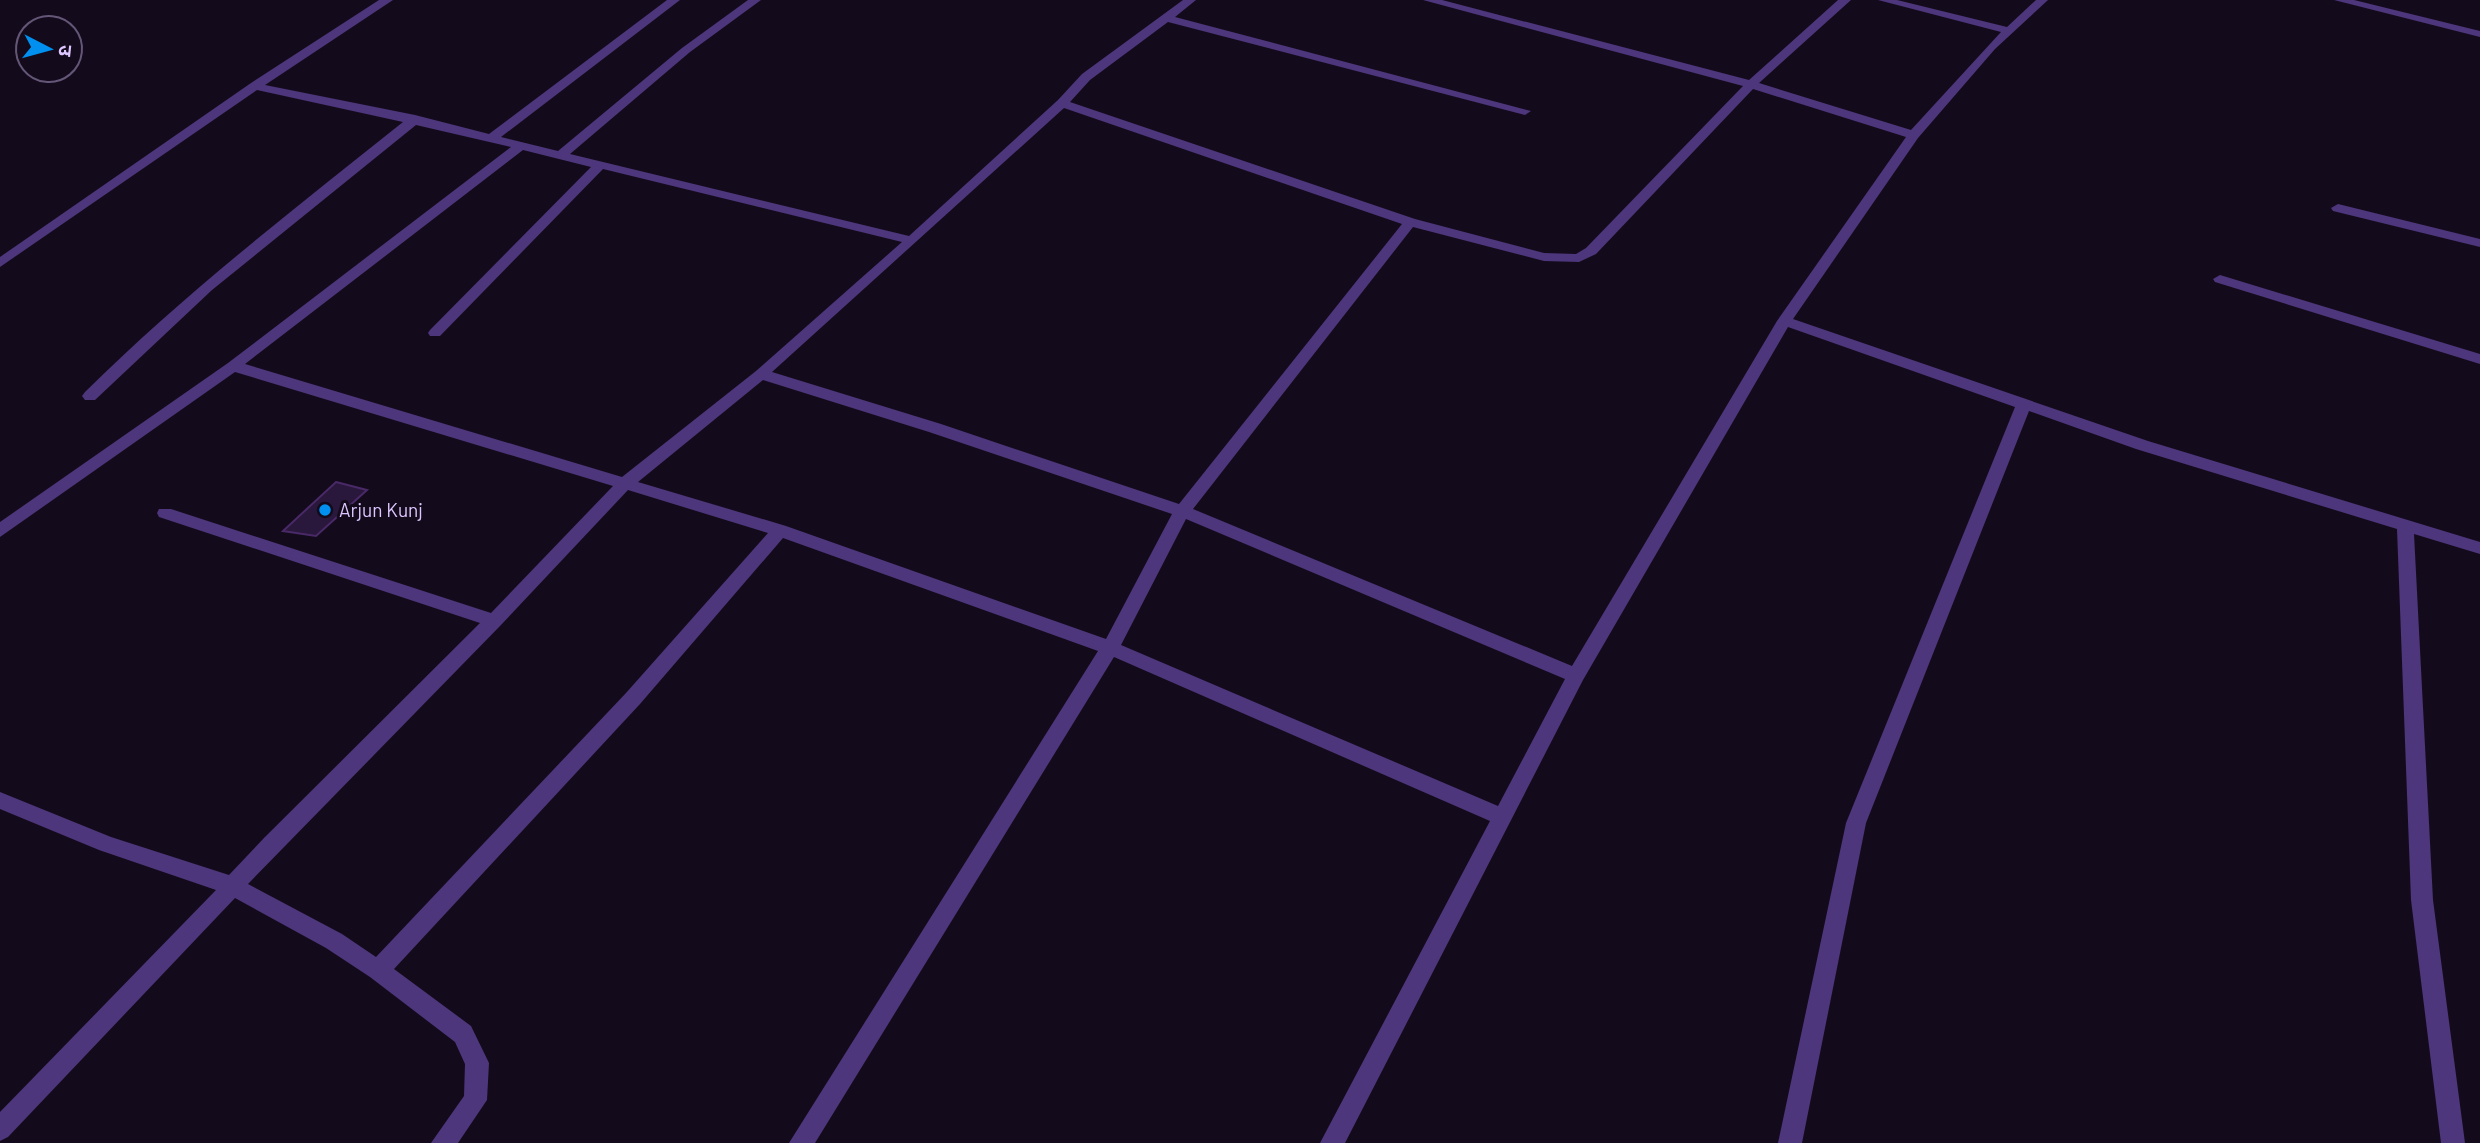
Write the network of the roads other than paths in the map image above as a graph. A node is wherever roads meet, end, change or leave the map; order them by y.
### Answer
1 (387, 0) edge
2 (674, 0) edge
3 (755, 0) edge
4 (1190, 0) edge
5 (1429, 0) edge
6 (1845, 0) edge
7 (1884, 0) edge
8 (2042, 0) edge
9 (2340, 0) edge
10 (1166, 18) junction
11 (2009, 31) junction
12 (2480, 34) edge
13 (1751, 84) junction
14 (256, 86) junction
15 (1062, 103) junction
16 (1525, 111) dead end
17 (415, 119) junction
18 (1914, 135) junction
19 (493, 137) junction
20 (522, 145) junction
21 (560, 156) junction
22 (598, 167) junction
23 (2338, 208) dead end
24 (1410, 222) junction
25 (910, 240) junction
26 (2480, 243) edge
27 (0, 263) edge
28 (2220, 279) dead end
29 (1784, 321) junction
30 (435, 333) dead end
31 (2480, 359) edge
32 (233, 366) junction
33 (761, 374) junction
34 (90, 396) dead end
35 (2024, 404) junction
36 (623, 485) junction
37 (1182, 511) junction
38 (164, 513) dead end
39 (2405, 525) junction
40 (780, 530) junction
41 (0, 531) edge
42 (2480, 548) edge
43 (494, 621) junction
44 (1110, 648) junction
45 (1576, 676) junction
46 (0, 800) edge
47 (1503, 817) junction
48 (233, 886) junction
49 (378, 970) junction
50 (0, 1129) edge
51 (443, 1143) edge
52 (801, 1143) edge
53 (1332, 1143) edge
54 (1790, 1143) edge
55 (2453, 1143) edge

1 - 14 street
2 - 19 street
3 - 21 street
4 - 10 street
5 - 13 street
6 - 13 street
7 - 11 street
8 - 11 street
9 - 12 street
10 - 15 street
10 - 16 street
11 - 18 street
13 - 18 street
13 - 24 street
14 - 17 street
14 - 27 street
15 - 24 street
15 - 25 street
17 - 19 street
17 - 34 street
18 - 29 street
19 - 20 street
20 - 21 street
20 - 32 street
21 - 22 street
22 - 25 street
22 - 30 street
23 - 26 street
24 - 37 street
25 - 33 street
28 - 31 street
29 - 35 street
29 - 45 street
32 - 36 street
32 - 41 street
33 - 36 street
33 - 37 street
35 - 39 street
35 - 54 street
36 - 40 street
36 - 43 street
37 - 44 street
37 - 45 street
38 - 43 street
39 - 42 street
39 - 55 street
40 - 44 street
40 - 49 street
43 - 48 street
44 - 47 street
44 - 52 street
45 - 47 street
46 - 48 street
47 - 53 street
48 - 49 street
48 - 50 street
49 - 51 street

